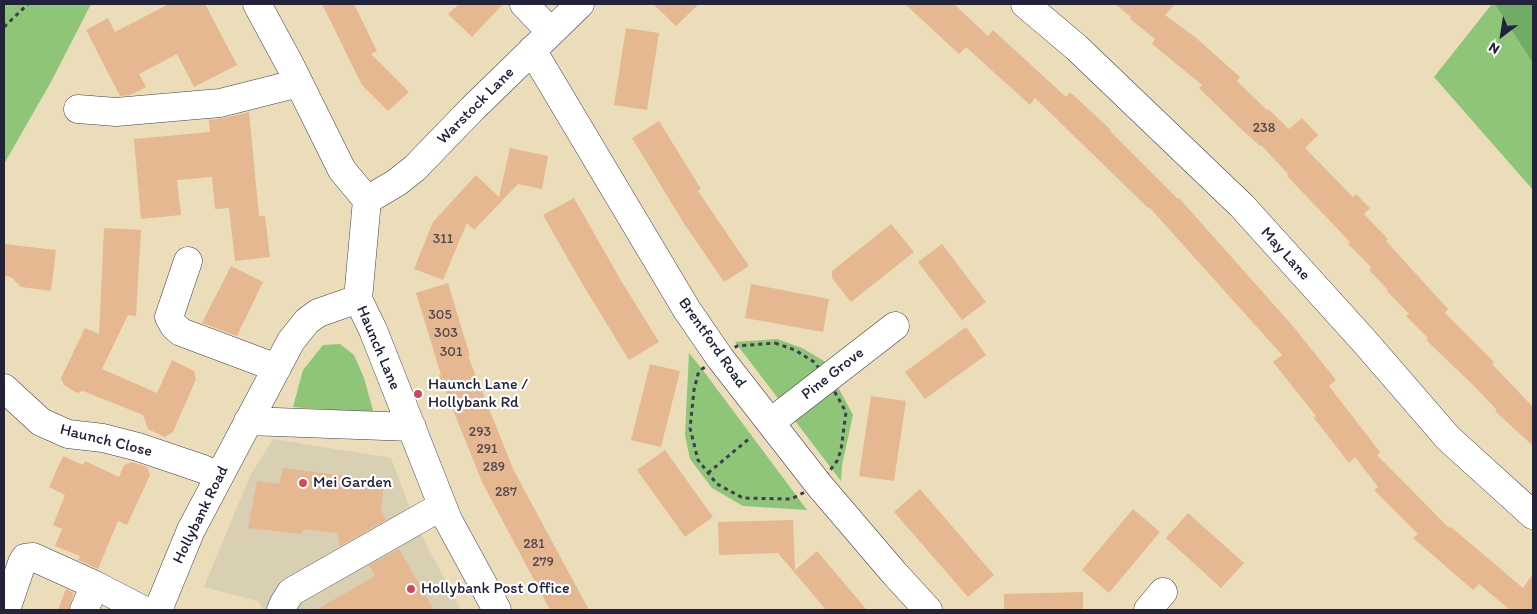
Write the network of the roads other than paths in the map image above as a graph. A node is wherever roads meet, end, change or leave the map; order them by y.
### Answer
1 (257, 4) edge
2 (524, 4) edge
3 (580, 4) edge
4 (1025, 4) edge
5 (542, 41) junction
6 (299, 83) junction
7 (78, 109) dead end
8 (367, 200) junction
9 (188, 261) dead end
10 (358, 299) junction
11 (895, 326) dead end
12 (277, 368) junction
13 (4, 388) edge
14 (248, 421) junction
15 (771, 422) junction
16 (412, 427) junction
17 (219, 476) junction
18 (442, 506) junction
19 (1533, 515) edge
20 (95, 585) junction
21 (6, 610) edge
22 (84, 610) edge
23 (143, 610) edge
24 (158, 610) edge
25 (281, 610) edge
26 (497, 610) edge
27 (928, 610) edge

1 - 6 street
2 - 5 street, Brentford Road
3 - 5 street, Warstock Lane
4 - 19 street, May Lane
5 - 8 street, Warstock Lane
5 - 15 street, Brentford Road
6 - 7 street
6 - 8 street
8 - 10 street, Haunch Lane
9 - 12 street
10 - 12 street, Hollybank Road
10 - 16 street, Haunch Lane
11 - 15 street, Pine Grove
12 - 14 street, Hollybank Road
13 - 17 street, Haunch Close
14 - 16 street
14 - 17 street, Hollybank Road
15 - 27 street, Brentford Road
16 - 18 street, Haunch Lane
17 - 24 street, Hollybank Road
18 - 25 street
18 - 26 street, Haunch Lane
20 - 21 street
20 - 22 street
20 - 23 street

